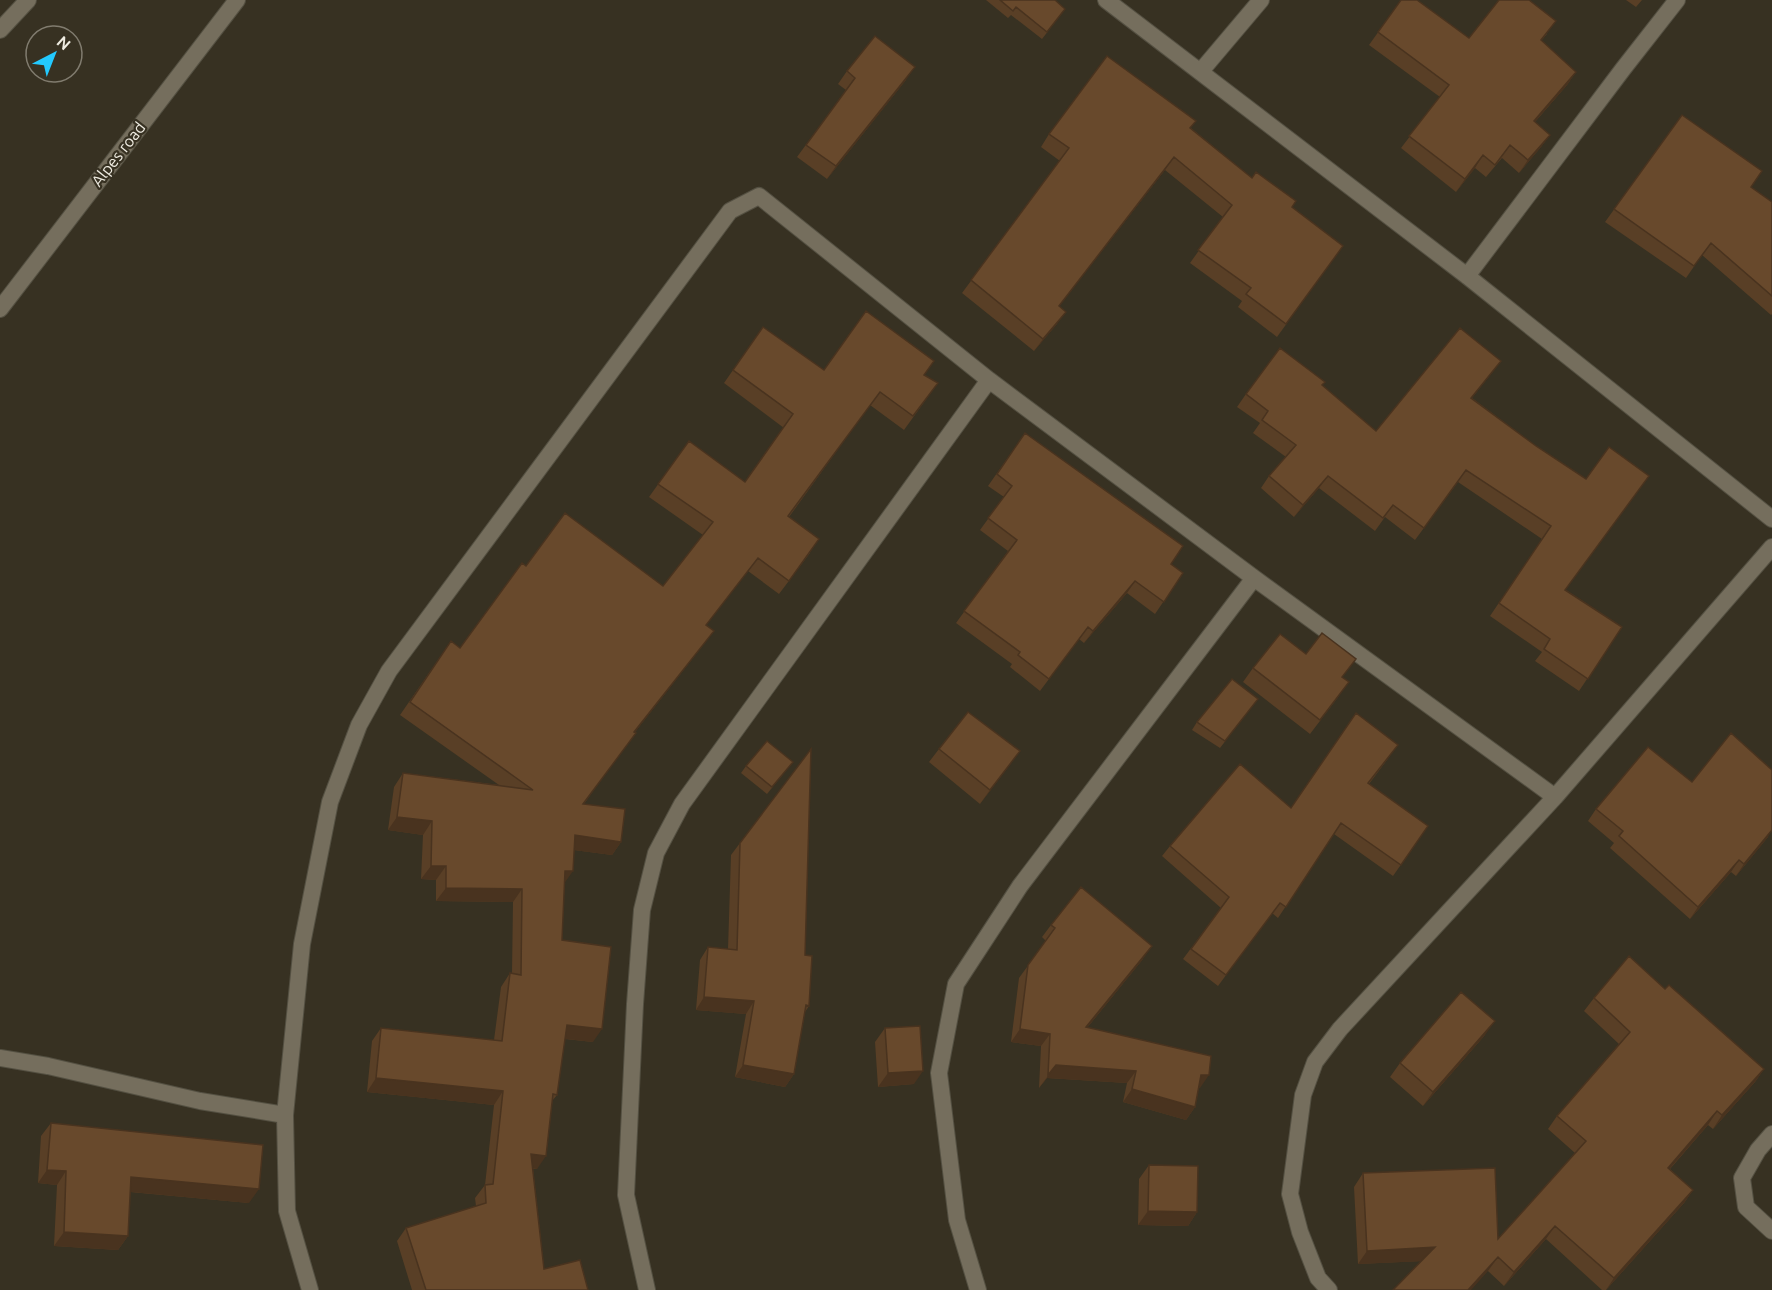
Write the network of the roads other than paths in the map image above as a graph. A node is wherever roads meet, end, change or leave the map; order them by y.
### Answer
1 (28, 0) edge
2 (237, 0) edge
3 (1106, 0) edge
4 (1261, 0) edge
5 (1677, 0) edge
6 (0, 30) edge
7 (1201, 71) junction
8 (1467, 276) junction
9 (0, 309) edge
10 (989, 380) junction
11 (1772, 519) edge
12 (1772, 547) edge
13 (1254, 578) junction
14 (1555, 797) junction
15 (0, 1058) edge
16 (285, 1114) junction
17 (1772, 1134) edge
18 (1772, 1231) edge
19 (310, 1290) edge
20 (647, 1290) edge
21 (978, 1290) edge
22 (1329, 1290) edge

1 - 6 street
2 - 9 street, Alpes road
3 - 7 street
4 - 7 street
5 - 8 street
7 - 8 street
8 - 11 street
10 - 13 street
10 - 16 street
10 - 20 street
12 - 14 street
13 - 14 street
13 - 21 street
14 - 22 street
15 - 16 street
16 - 19 street
17 - 18 street

